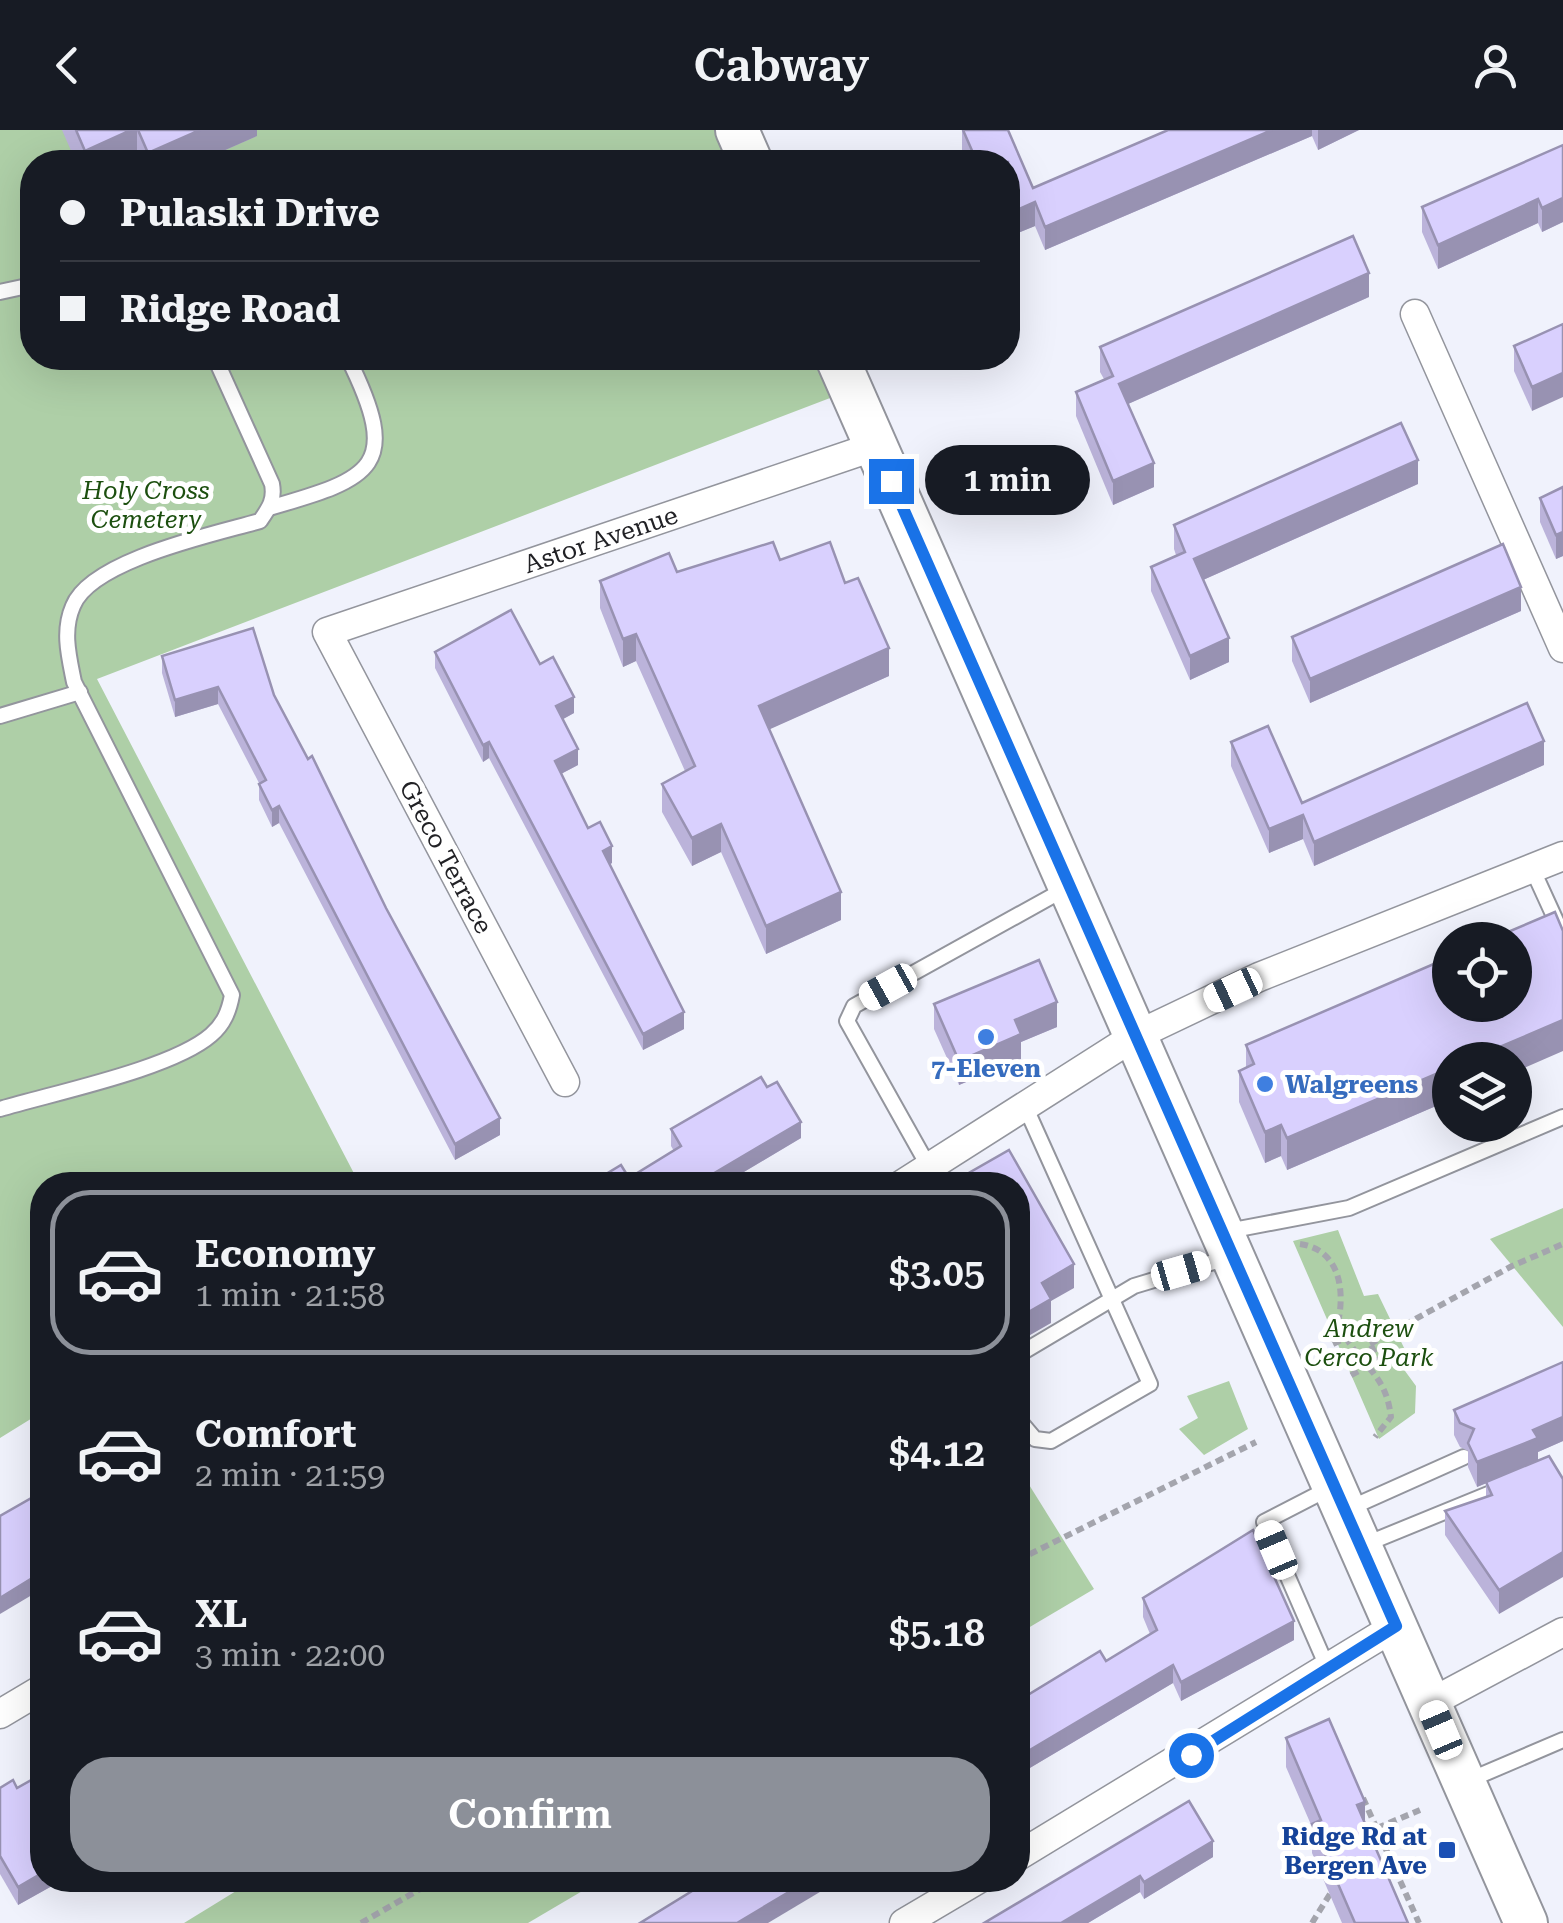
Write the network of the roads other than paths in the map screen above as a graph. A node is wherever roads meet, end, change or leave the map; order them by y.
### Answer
1 (1415, 314) dead end
2 (220, 370) edge
3 (354, 370) edge
4 (842, 370) edge
5 (876, 446) junction
6 (269, 508) junction
7 (327, 632) joint
8 (1563, 648) edge
9 (80, 692) junction
10 (0, 716) edge
11 (1563, 856) edge
12 (1531, 866) junction
13 (1070, 887) junction
14 (1563, 936) edge
15 (1135, 1036) junction
16 (566, 1082) dead end
17 (1025, 1106) junction
18 (0, 1109) edge
19 (1563, 1117) edge
20 (930, 1168) junction
21 (923, 1172) edge
22 (1227, 1244) junction
23 (1112, 1299) junction
24 (1030, 1348) edge
25 (1030, 1433) edge
26 (1464, 1457) edge
27 (1513, 1484) edge
28 (1346, 1514) junction
29 (1396, 1626) junction
30 (1563, 1632) edge
31 (1328, 1669) junction
32 (30, 1696) edge
33 (1430, 1703) junction
34 (0, 1714) edge
35 (1563, 1740) edge
36 (1464, 1782) junction
37 (1030, 1849) edge
38 (957, 1892) edge
39 (904, 1923) edge
40 (1526, 1923) edge

1 - 8 street
2 - 6 lane
3 - 6 lane
4 - 5 main road
5 - 7 street, Astor Avenue
5 - 13 main road
6 - 9 lane
7 - 16 street, Greco Terrace
9 - 10 lane
9 - 18 lane
11 - 12 street
12 - 14 lane
12 - 15 street
13 - 15 main road
13 - 20 lane
15 - 17 street
15 - 22 main road
17 - 20 street
17 - 23 lane
19 - 22 lane
20 - 21 street
22 - 23 lane
22 - 28 main road
23 - 24 lane
23 - 25 lane
26 - 28 lane
27 - 28 lane
28 - 29 main road
28 - 31 lane
29 - 31 street
29 - 33 main road
30 - 33 street
31 - 37 street
32 - 34 street
33 - 36 main road
35 - 36 lane
36 - 40 main road
38 - 39 street

